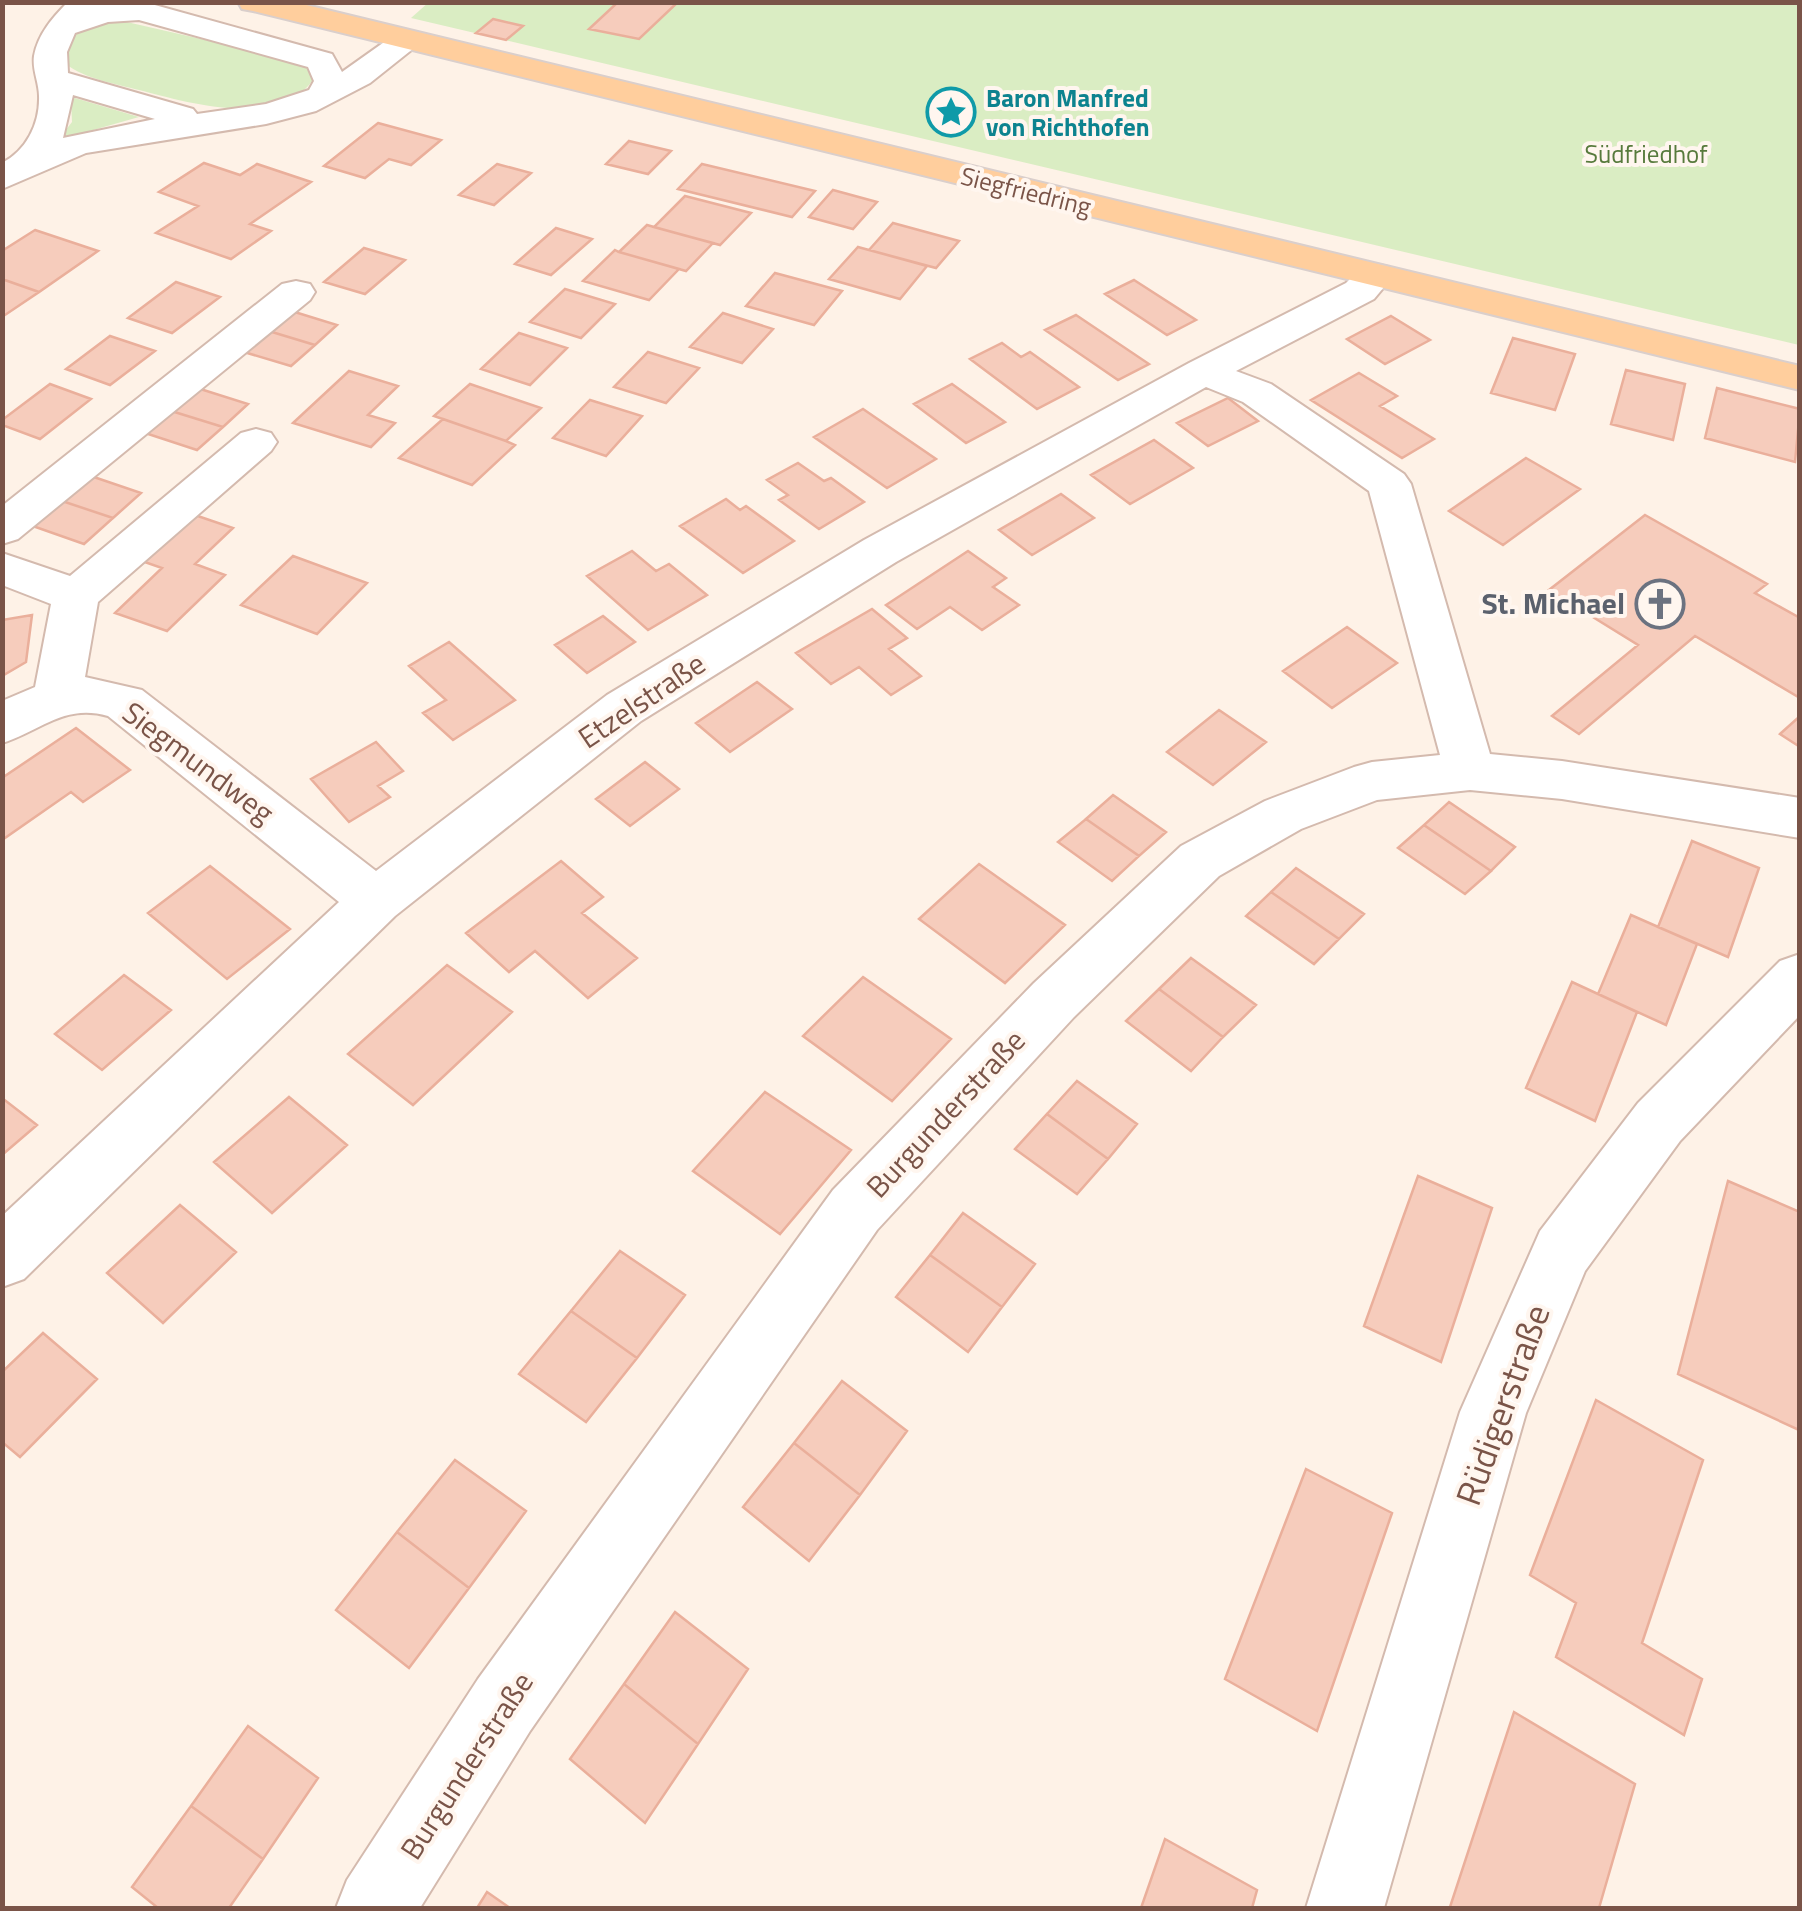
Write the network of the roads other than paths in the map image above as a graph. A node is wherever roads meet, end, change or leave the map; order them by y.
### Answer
1 (87, 2) edge
2 (253, 2) edge
3 (62, 26) junction
4 (408, 40) junction
5 (54, 80) junction
6 (324, 95) junction
7 (199, 121) junction
8 (33, 158) junction
9 (2, 178) edge
10 (1374, 275) junction
11 (296, 292) dead end
12 (1203, 372) junction
13 (1800, 378) edge
14 (256, 442) dead end
15 (2, 529) edge
16 (2, 568) edge
17 (76, 596) junction
18 (57, 696) junction
19 (2, 725) edge
20 (1470, 772) junction
21 (1800, 818) edge
22 (376, 901) junction
23 (1800, 977) edge
24 (2, 1258) edge
25 (375, 1908) edge
26 (1345, 1908) edge

1 - 3 street
2 - 4 main road, Siegfriedring
3 - 5 street
3 - 6 street
4 - 6 street
4 - 10 main road, Siegfriedring
5 - 7 street
5 - 8 street
6 - 7 street
7 - 8 street
8 - 9 street
10 - 12 street, Etzelstraße
10 - 13 main road, Siegfriedring
11 - 15 street
12 - 20 street
12 - 22 street, Etzelstraße
14 - 17 street
16 - 17 street
17 - 18 street
18 - 19 street
18 - 22 street, Siegmundweg
20 - 21 street, Burgunderstraße
20 - 25 street, Burgunderstraße
22 - 24 street, Etzelstraße
23 - 26 street, Rüdigerstraße

